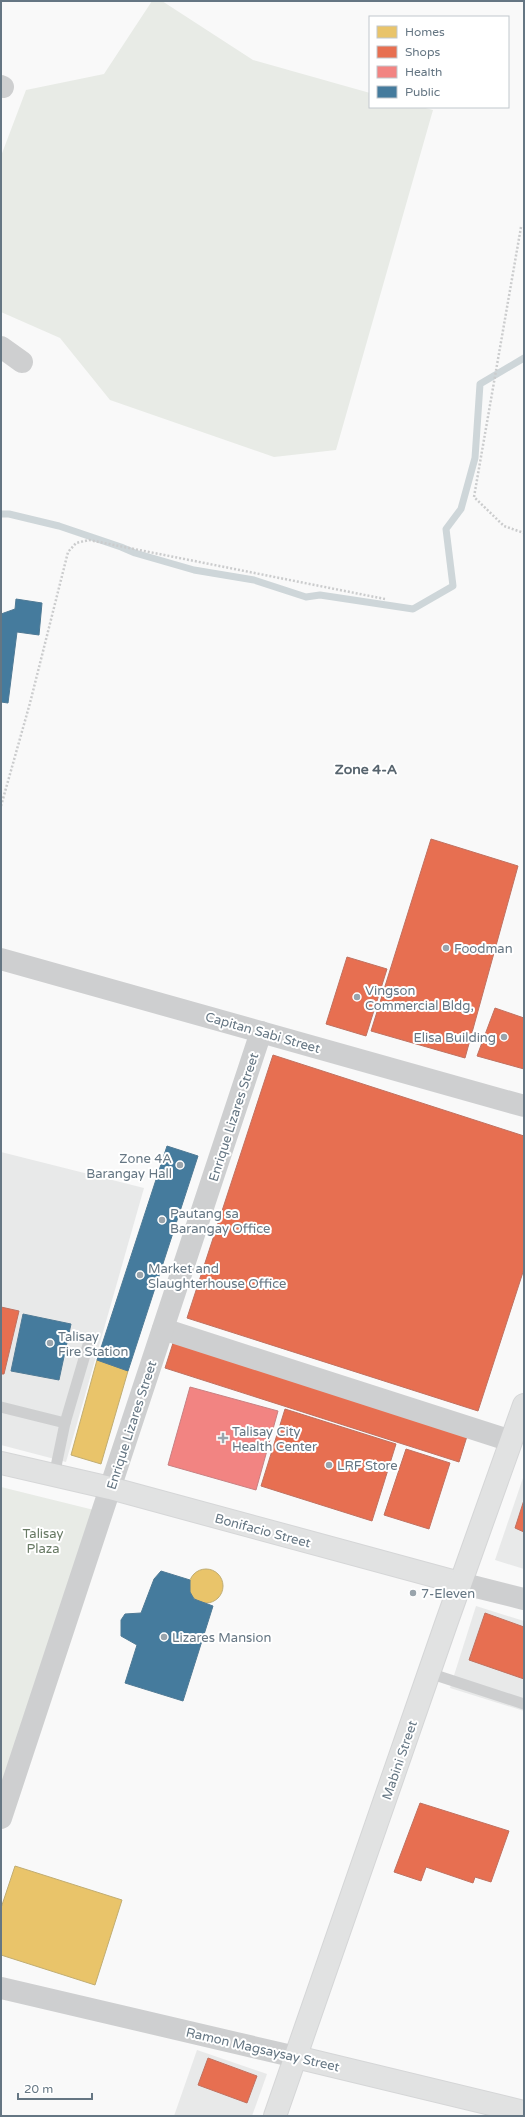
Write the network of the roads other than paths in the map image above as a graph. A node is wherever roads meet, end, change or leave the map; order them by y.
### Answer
1 (1, 347) edge
2 (22, 362) dead end
3 (1, 959) edge
4 (261, 1032) junction
5 (524, 1106) edge
6 (163, 1329) junction
7 (90, 1338) dead end
8 (524, 1405) edge
9 (1, 1407) edge
10 (65, 1423) junction
11 (511, 1441) junction
12 (1, 1463) edge
13 (54, 1476) junction
14 (110, 1488) junction
15 (460, 1583) junction
16 (524, 1599) edge
17 (429, 1673) junction
18 (524, 1704) edge
19 (1, 1818) edge
20 (1, 1988) edge
21 (296, 2057) junction
22 (524, 2112) edge
23 (275, 2116) edge

1 - 2 street
3 - 4 street, Capitan Sabi Street
4 - 5 street, Capitan Sabi Street
4 - 6 street, Enrique Lizares Street
6 - 11 street
6 - 14 street, Enrique Lizares Street
7 - 10 lane
8 - 11 main road, Mabini Street
9 - 10 lane
10 - 13 lane
11 - 15 main road, Mabini Street
12 - 13 main road, Bonifacio Street
13 - 14 main road, Bonifacio Street
14 - 15 main road, Bonifacio Street
14 - 19 street, Enrique Lizares Street
15 - 16 street, Bonifacio Street
15 - 17 main road, Mabini Street
17 - 18 lane
17 - 21 main road, Mabini Street
20 - 21 street, Ramon Magsaysay Street
21 - 22 main road, Ramon Magsaysay Street
21 - 23 main road, Mabini Street

